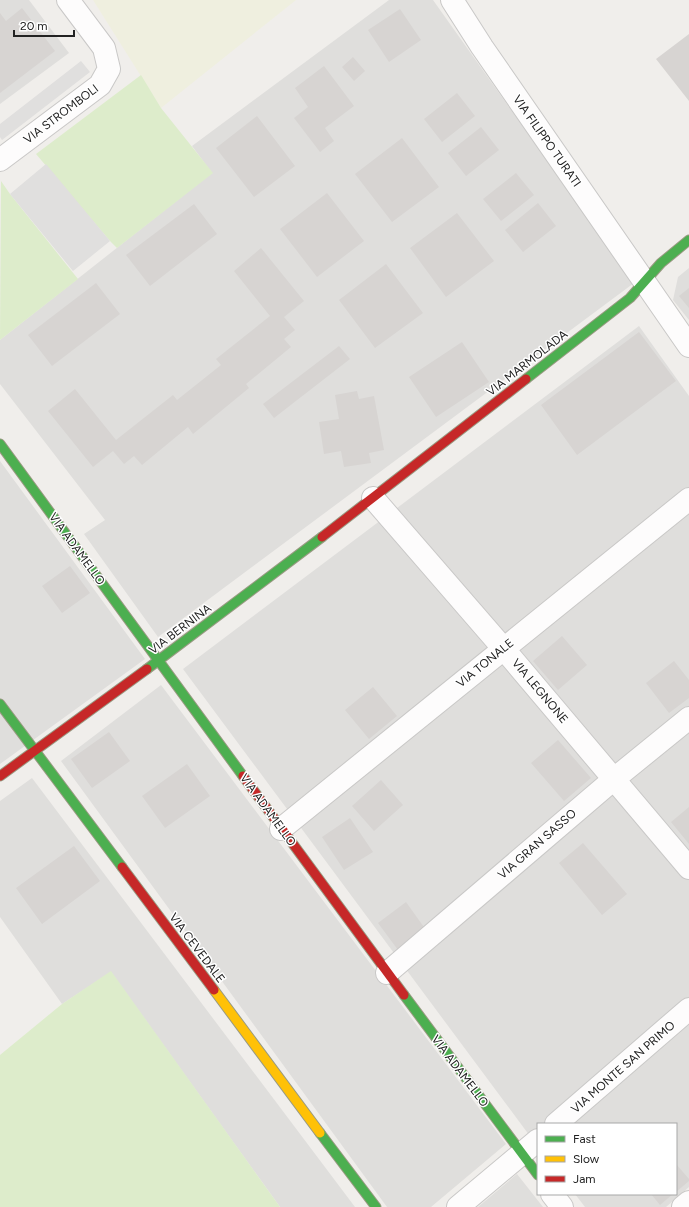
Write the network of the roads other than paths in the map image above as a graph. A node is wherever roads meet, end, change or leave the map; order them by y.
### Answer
1 (68, 0) edge
2 (452, 0) edge
3 (0, 160) edge
4 (689, 240) edge
5 (644, 281) junction
6 (689, 346) edge
7 (0, 444) edge
8 (373, 498) junction
9 (689, 499) edge
10 (503, 648) junction
11 (159, 660) junction
12 (0, 704) edge
13 (689, 718) edge
14 (34, 750) junction
15 (0, 776) edge
16 (614, 779) junction
17 (281, 829) junction
18 (689, 868) edge
19 (387, 973) junction
20 (689, 1010) edge
21 (557, 1123) edge
22 (537, 1141) edge
23 (522, 1154) junction
24 (537, 1174) edge
25 (553, 1195) edge
26 (689, 1202) edge
27 (376, 1207) edge
28 (458, 1207) edge
29 (562, 1207) edge
30 (683, 1207) edge

1 - 3 street, VIA STROMBOLI
2 - 5 street, VIA FILIPPO TURATI
4 - 5 street, VIA MARMOLADA
5 - 6 street, VIA FILIPPO TURATI
5 - 8 street, VIA MARMOLADA
7 - 11 street, VIA ADAMELLO
8 - 10 street, VIA LEGNONE
8 - 11 street, VIA BERNINA
9 - 10 street, VIA TONALE
10 - 16 street, VIA LEGNONE
10 - 17 street, VIA TONALE
11 - 14 street, VIA BERNINA
11 - 17 street, VIA ADAMELLO
12 - 14 street, VIA CEVEDALE
13 - 16 street, VIA GRAN SASSO
14 - 15 street, VIA BERNINA
14 - 27 street, VIA CEVEDALE
16 - 18 street, VIA LEGNONE
16 - 19 street, VIA GRAN SASSO
17 - 19 street, VIA ADAMELLO
19 - 23 street, VIA ADAMELLO
20 - 21 street, VIA MONTE SAN PRIMO
22 - 23 street
23 - 24 street, VIA ADAMELLO
23 - 28 street
25 - 29 street
26 - 30 street

